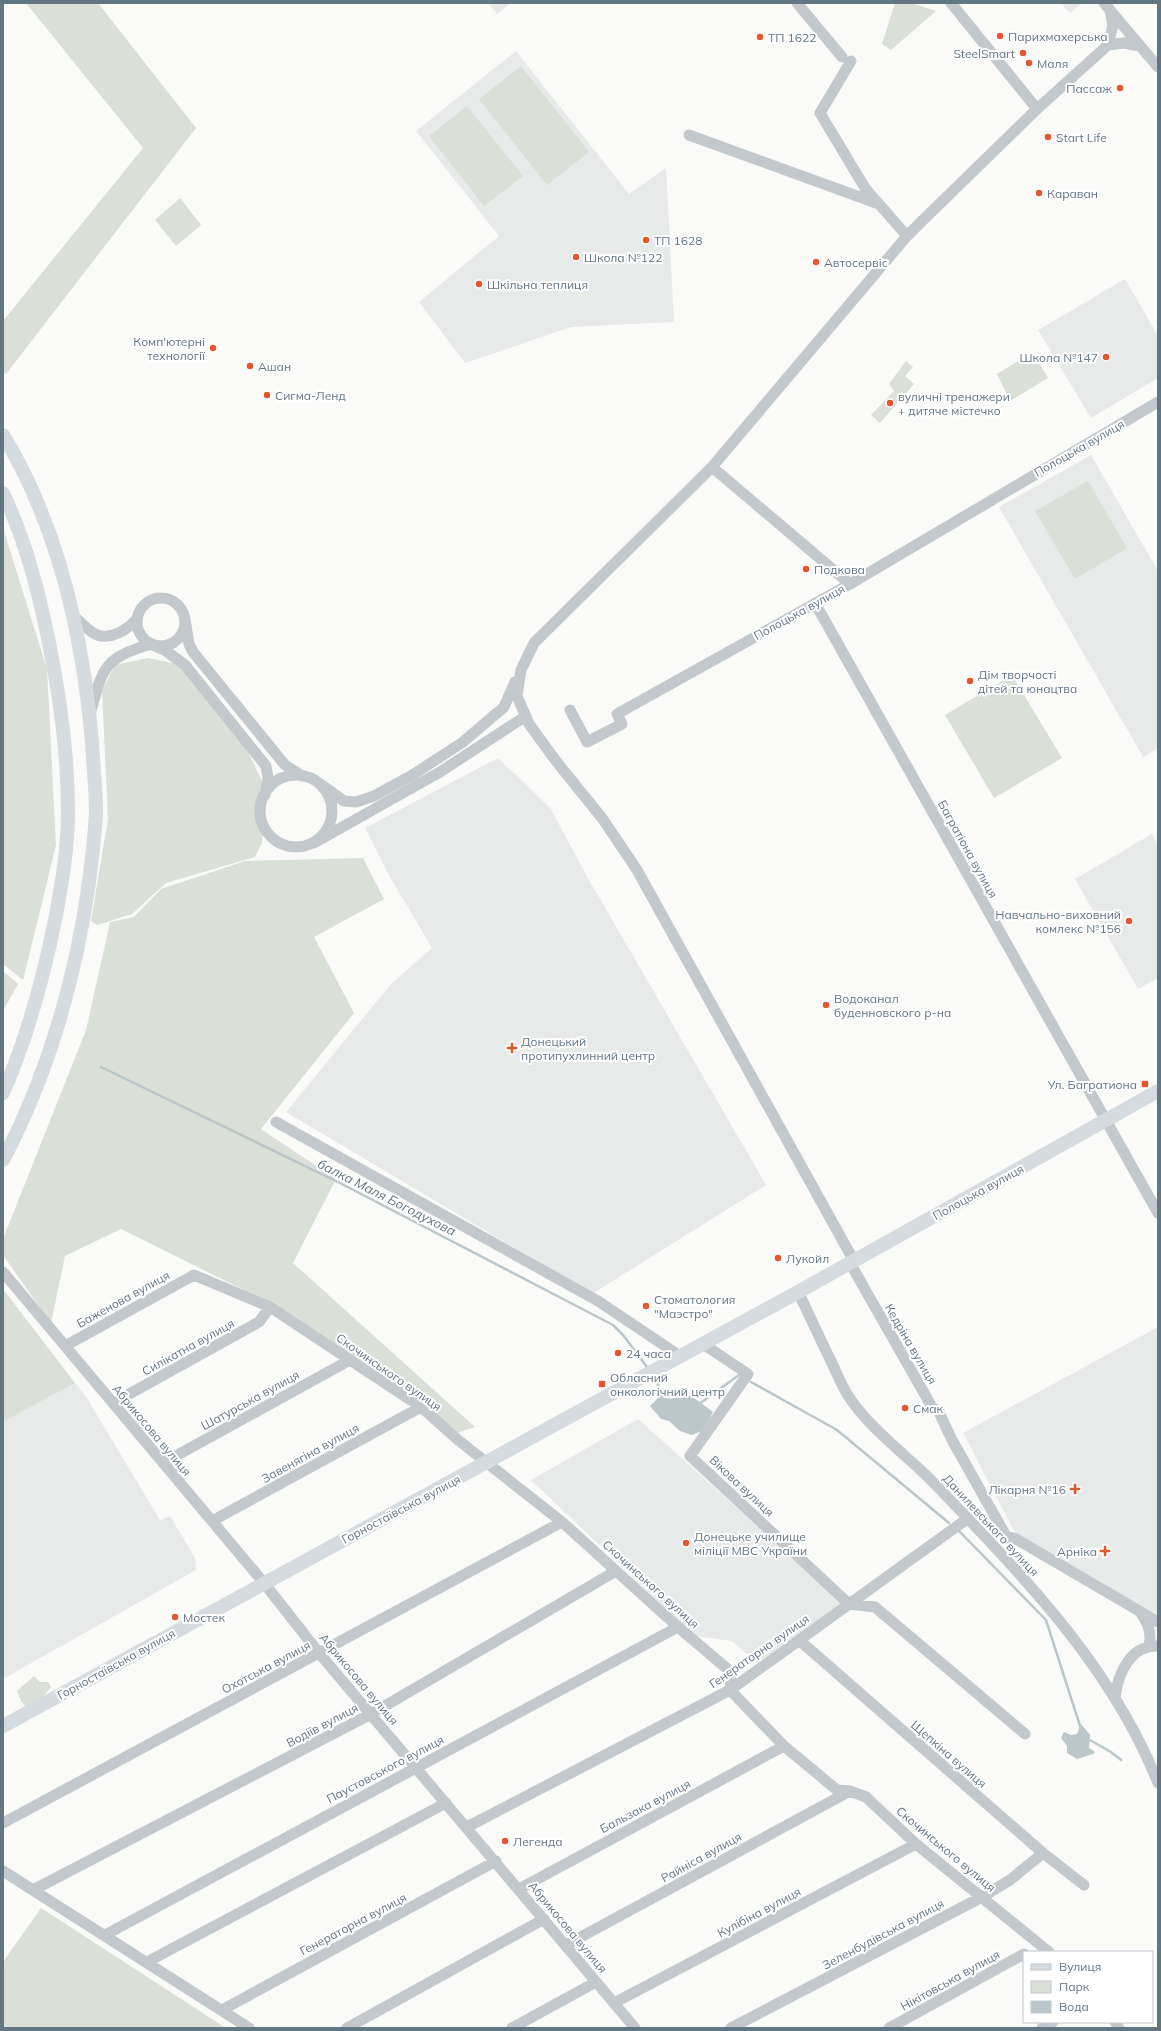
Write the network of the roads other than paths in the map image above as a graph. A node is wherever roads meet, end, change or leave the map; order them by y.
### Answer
1 (797, 3) edge
2 (951, 3) edge
3 (1107, 7) edge
4 (1108, 45) junction
5 (1140, 46) junction
6 (1158, 67) edge
7 (1037, 109) junction
8 (689, 135) dead end
9 (879, 204) junction
10 (907, 236) junction
11 (1158, 402) edge
12 (3, 435) edge
13 (712, 467) junction
14 (3, 493) edge
15 (850, 584) junction
16 (815, 603) junction
17 (72, 614) junction
18 (137, 619) junction
19 (185, 619) junction
20 (151, 644) junction
21 (520, 670) junction
22 (570, 710) dead end
23 (89, 716) junction
24 (526, 716) junction
25 (303, 776) junction
26 (319, 783) junction
27 (265, 795) junction
28 (314, 843) junction
29 (1158, 1091) edge
30 (3, 1093) edge
31 (1106, 1120) junction
32 (276, 1122) dead end
33 (3, 1160) edge
34 (1158, 1212) edge
35 (852, 1262) junction
36 (3, 1272) edge
37 (194, 1276) joint
38 (798, 1292) junction
39 (270, 1307) junction
40 (703, 1344) junction
41 (65, 1346) junction
42 (680, 1356) junction
43 (350, 1360) junction
44 (113, 1403) junction
45 (421, 1407) junction
46 (163, 1463) junction
47 (487, 1463) junction
48 (967, 1519) junction
49 (212, 1521) junction
50 (562, 1522) junction
51 (616, 1571) junction
52 (264, 1583) junction
53 (849, 1604) junction
54 (1140, 1611) junction
55 (1158, 1622) edge
56 (678, 1627) junction
57 (799, 1640) junction
58 (1153, 1646) edge
59 (319, 1653) junction
60 (730, 1690) junction
61 (1115, 1697) junction
62 (370, 1714) junction
63 (3, 1726) edge
64 (1025, 1734) dead end
65 (784, 1746) junction
66 (416, 1767) junction
67 (1158, 1783) edge
68 (850, 1791) junction
69 (446, 1803) junction
70 (3, 1823) edge
71 (467, 1827) junction
72 (916, 1844) junction
73 (1043, 1853) junction
74 (496, 1862) junction
75 (3, 1871) edge
76 (1084, 1885) dead end
77 (519, 1889) junction
78 (33, 1890) junction
79 (982, 1896) junction
80 (544, 1919) junction
81 (105, 1935) junction
82 (566, 1945) junction
83 (1044, 1949) edge
84 (1033, 1951) edge
85 (1023, 1955) edge
86 (147, 1962) junction
87 (596, 1982) junction
88 (614, 2003) junction
89 (222, 2010) junction
90 (249, 2028) edge
91 (346, 2028) edge
92 (512, 2028) edge
93 (635, 2028) edge
94 (730, 2028) edge
95 (889, 2028) edge

1 - 9 street
2 - 7 street
3 - 4 street
3 - 5 street
4 - 5 street
4 - 7 street
5 - 6 street
7 - 10 street
8 - 9 street
9 - 10 street
10 - 13 street
11 - 15 street, Полоцька вулиця
12 - 17 main road
13 - 15 street
13 - 21 street
14 - 30 main road
15 - 16 street, Полоцька вулиця
16 - 22 street, Полоцька вулиця
16 - 31 street, Багратіона вулиця
17 - 18 street
17 - 23 main road
18 - 19 street
18 - 20 street
19 - 20 street
19 - 25 street
20 - 23 street
20 - 27 street
21 - 24 street, Кедріна вулиця
21 - 26 street
23 - 33 main road
24 - 28 street
24 - 35 street, Кедріна вулиця
25 - 26 street
25 - 27 street
26 - 28 street
27 - 28 street
29 - 31 main road, Полоцька вулиця
31 - 34 street, Багратіона вулиця
31 - 35 main road, Полоцька вулиця
32 - 42 street
35 - 38 main road, Полоцька вулиця
35 - 54 street, Кедріна вулиця
36 - 41 street, Абрикосова вулиця
37 - 39 street, Скочинського вулиця
37 - 41 street, Баженова вулиця
38 - 40 main road, Горностаївська вулиця
38 - 48 street, Данилевського вулиця
39 - 43 street, Скочинського вулиця
39 - 44 street, Силікатна вулиця
40 - 42 main road, Горностаївська вулиця
40 - 53 street, Вікова вулиця
41 - 44 street, Абрикосова вулиця
42 - 47 main road, Горностаївська вулиця
43 - 45 street, Скочинського вулиця
43 - 46 street, Шатурська вулиця
44 - 46 street, Абрикосова вулиця
45 - 47 street, Скочинського вулиця
45 - 49 street, Завенягіна вулиця
46 - 49 street, Абрикосова вулиця
47 - 50 street, Скочинського вулиця
47 - 52 main road, Горностаївська вулиця
48 - 53 street, Генераторна вулиця
48 - 61 street, Данилевського вулиця
49 - 52 street, Абрикосова вулиця
50 - 51 street, Скочинського вулиця
50 - 59 street, Охотська вулиця
51 - 56 street, Скочинського вулиця
51 - 62 street, Водіїв вулиця
52 - 59 street, Абрикосова вулиця
52 - 63 main road, Горностаївська вулиця
53 - 57 street, Генераторна вулиця
53 - 64 street
54 - 55 street, Кедріна вулиця
54 - 58 street
56 - 60 street, Скочинського вулиця
56 - 66 street, Паустовського вулиця
57 - 60 street, Генераторна вулиця
57 - 73 street, Щепкіна вулиця
58 - 61 street
59 - 62 street, Абрикосова вулиця
59 - 70 street, Охотська вулиця
60 - 65 street, Скочинського вулиця
60 - 71 street, Генераторна вулиця
61 - 67 street, Данилевського вулиця
62 - 66 street, Абрикосова вулиця
62 - 78 street, Водіїв вулиця
65 - 68 street, Скочинського вулиця
65 - 77 street, Бальзака вулиця
66 - 69 street, Абрикосова вулиця
66 - 81 street, Паустовського вулиця
68 - 72 street, Скочинського вулиця
68 - 82 street, Райніса вулиця
69 - 71 street, Абрикосова вулиця
69 - 86 street
71 - 74 street, Абрикосова вулиця
72 - 79 street, Скочинського вулиця
72 - 88 street, Кулібіна вулиця
73 - 76 street, Щепкіна вулиця
73 - 79 street, Зеленбудівська вулиця
74 - 77 street, Абрикосова вулиця
74 - 89 street, Генераторна вулиця
75 - 78 street
77 - 80 street, Абрикосова вулиця
78 - 81 street
79 - 83 street, Скочинського вулиця
79 - 94 street, Зеленбудівська вулиця
80 - 82 street, Абрикосова вулиця
80 - 91 street
81 - 86 street
82 - 87 street, Абрикосова вулиця
83 - 84 street
85 - 95 street, Нікітовська вулиця
86 - 89 street
87 - 88 street, Абрикосова вулиця
87 - 92 street
88 - 93 street, Абрикосова вулиця
89 - 90 street

